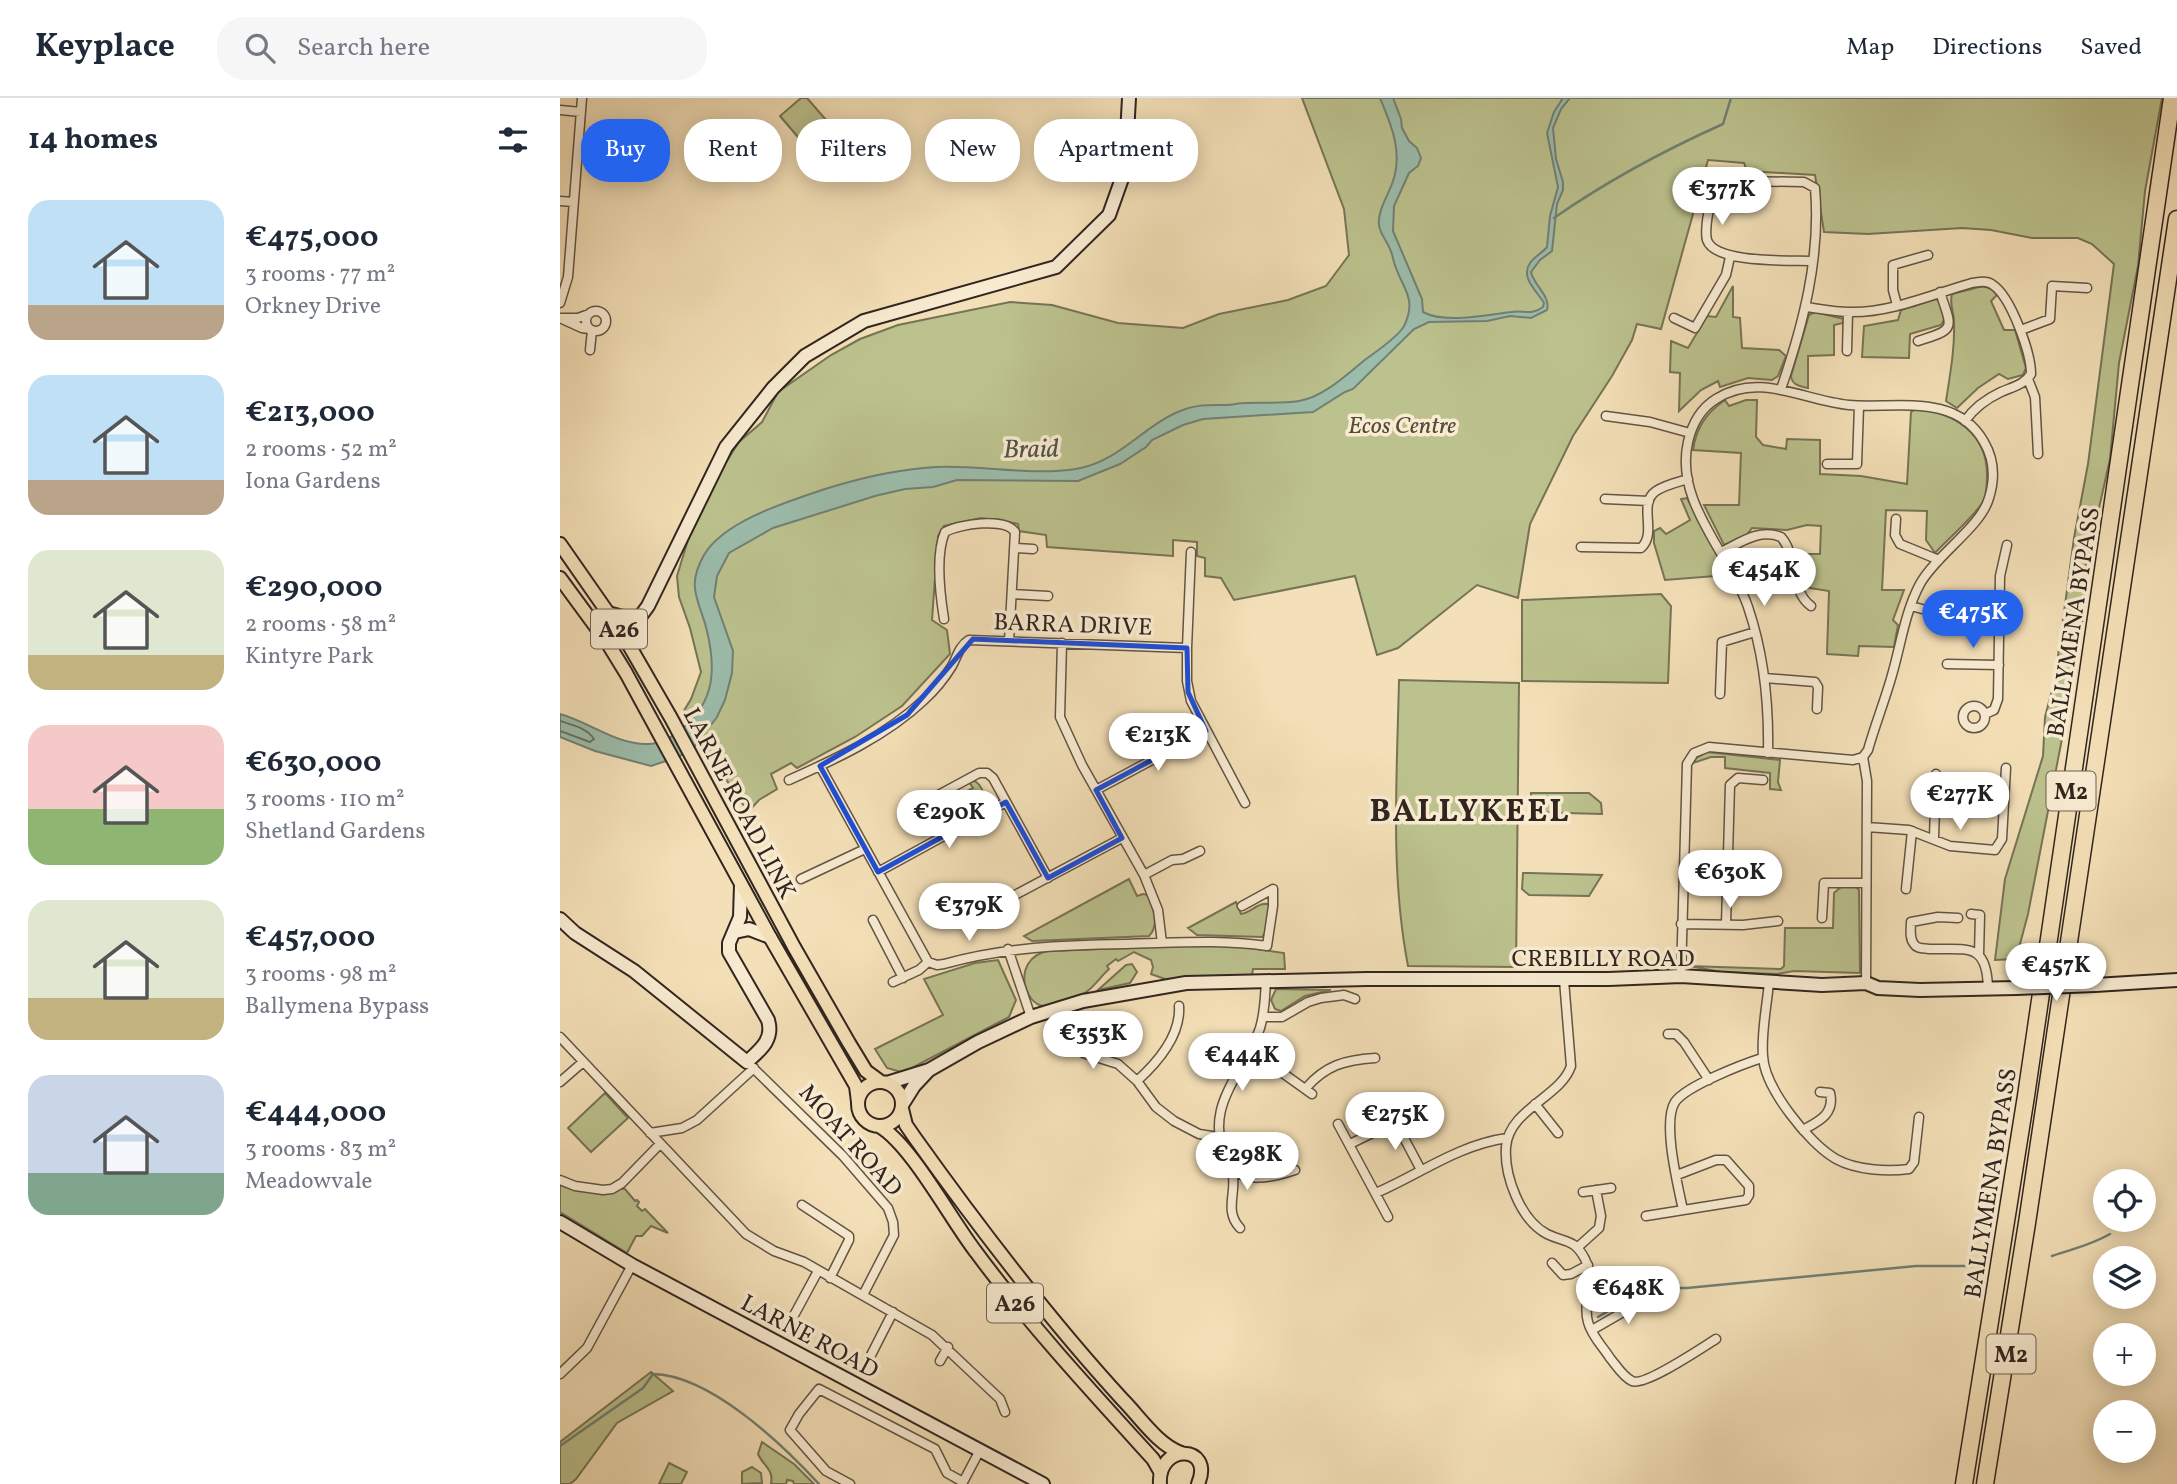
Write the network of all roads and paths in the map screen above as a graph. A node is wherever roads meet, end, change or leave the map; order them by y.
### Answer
1 (582, 98) edge
2 (1129, 98) edge
3 (2172, 98) edge
4 (560, 110) edge
5 (581, 111) junction
6 (1738, 181) dead end
7 (560, 201) edge
8 (1710, 201) dead end
9 (573, 202) junction
10 (2177, 219) edge
11 (1928, 255) dead end
12 (1730, 257) junction
13 (1813, 261) junction
14 (2087, 288) dead end
15 (1940, 292) junction
16 (560, 303) edge
17 (1897, 305) junction
18 (1806, 307) junction
19 (1848, 313) junction
20 (589, 314) junction
21 (561, 318) edge
22 (1674, 318) dead end
23 (591, 330) junction
24 (2021, 330) junction
25 (1918, 341) dead end
26 (590, 350) dead end
27 (1846, 351) dead end
28 (2028, 379) junction
29 (1781, 389) junction
30 (1859, 406) junction
31 (1606, 416) dead end
32 (1965, 421) junction
33 (1690, 433) junction
34 (2038, 454) dead end
35 (1827, 464) dead end
36 (1688, 479) junction
37 (1605, 499) dead end
38 (1648, 501) junction
39 (1896, 519) dead end
40 (560, 544) edge
41 (2007, 545) dead end
42 (1581, 547) dead end
43 (1014, 548) junction
44 (1032, 549) dead end
45 (1191, 552) dead end
46 (1721, 552) junction
47 (1939, 561) junction
48 (560, 578) edge
49 (1012, 594) junction
50 (1048, 596) dead end
51 (1811, 606) dead end
52 (1911, 606) junction
53 (608, 612) junction
54 (944, 619) dead end
55 (637, 621) junction
56 (2000, 630) junction
57 (1755, 632) junction
58 (622, 633) junction
59 (1009, 641) junction
60 (607, 642) junction
61 (1062, 643) junction
62 (1187, 648) junction
63 (1947, 664) dead end
64 (1999, 665) junction
65 (1765, 678) junction
66 (1720, 694) dead end
67 (1817, 709) dead end
68 (1985, 714) dead end
69 (1206, 731) junction
70 (1768, 753) junction
71 (1863, 757) junction
72 (820, 766) junction
73 (2006, 768) dead end
74 (1936, 774) dead end
75 (789, 780) dead end
76 (1763, 780) dead end
77 (1096, 790) junction
78 (1006, 802) junction
79 (1245, 803) dead end
80 (1867, 827) junction
81 (1912, 831) junction
82 (942, 837) junction
83 (1122, 838) junction
84 (1934, 838) junction
85 (865, 849) junction
86 (1200, 851) dead end
87 (878, 872) junction
88 (1143, 875) junction
89 (1048, 878) junction
90 (802, 879) dead end
91 (1866, 883) junction
92 (741, 885) junction
93 (1906, 890) dead end
94 (1015, 895) dead end
95 (1242, 906) dead end
96 (1971, 914) dead end
97 (1822, 918) dead end
98 (1958, 918) dead end
99 (560, 919) edge
100 (873, 920) dead end
101 (1778, 921) dead end
102 (1681, 924) junction
103 (1726, 924) junction
104 (735, 932) junction
105 (770, 937) junction
106 (1161, 943) junction
107 (1008, 950) junction
108 (1979, 954) junction
109 (929, 962) junction
110 (1681, 976) junction
111 (903, 978) junction
112 (1564, 979) junction
113 (1266, 980) junction
114 (2177, 980) edge
115 (893, 982) dead end
116 (1769, 982) junction
117 (1866, 983) junction
118 (1988, 989) junction
119 (1355, 999) dead end
120 (1180, 1006) dead end
121 (1031, 1017) junction
122 (1263, 1017) junction
123 (1668, 1034) dead end
124 (560, 1037) edge
125 (1062, 1042) dead end
126 (1247, 1055) junction
127 (1375, 1058) dead end
128 (1762, 1058) junction
129 (583, 1062) junction
130 (750, 1065) junction
131 (929, 1070) junction
132 (1709, 1080) junction
133 (1137, 1081) junction
134 (560, 1082) edge
135 (884, 1083) junction
136 (1820, 1092) dead end
137 (858, 1102) junction
138 (1535, 1104) junction
139 (902, 1107) junction
140 (1409, 1115) dead end
141 (1919, 1117) dead end
142 (1395, 1121) junction
143 (1338, 1124) dead end
144 (879, 1126) junction
145 (1803, 1130) junction
146 (650, 1133) junction
147 (1558, 1133) dead end
148 (1218, 1137) junction
149 (1507, 1138) junction
150 (660, 1144) junction
151 (1350, 1144) junction
152 (1232, 1170) junction
153 (1295, 1170) dead end
154 (1421, 1170) junction
155 (1677, 1175) junction
156 (560, 1180) edge
157 (1611, 1188) dead end
158 (1596, 1190) junction
159 (1583, 1192) dead end
160 (1376, 1193) junction
161 (802, 1205) dead end
162 (1683, 1210) junction
163 (1646, 1216) dead end
164 (1388, 1217) dead end
165 (560, 1222) edge
166 (2027, 1223) junction
167 (1240, 1227) dead end
168 (1578, 1247) junction
169 (1552, 1263) dead end
170 (632, 1265) junction
171 (1588, 1265) junction
172 (818, 1271) junction
173 (830, 1278) junction
174 (863, 1296) junction
175 (1649, 1297) dead end
176 (1994, 1305) junction
177 (893, 1312) junction
178 (792, 1319) dead end
179 (1592, 1330) junction
180 (1716, 1339) dead end
181 (948, 1347) junction
182 (869, 1359) dead end
183 (940, 1361) dead end
184 (560, 1374) edge
185 (1005, 1412) dead end
186 (979, 1450) junction
187 (1181, 1453) junction
188 (1160, 1480) edge
189 (1201, 1480) edge
190 (963, 1483) edge
191 (850, 1484) edge
192 (1043, 1484) edge
193 (1955, 1484) edge
194 (1964, 1484) edge
195 (1985, 1484) edge
196 (1994, 1484) edge

1 - 5 street
2 - 55 street
3 - 176 highway, BALLYMENA BYPASS / M2
4 - 5 street
5 - 9 street
6 - 13 street
7 - 9 street
8 - 12 street
9 - 16 street
10 - 166 highway, BALLYMENA BYPASS / M2
11 - 17 street
12 - 13 street
12 - 22 street
13 - 18 street
14 - 24 street
15 - 17 street
15 - 24 street
15 - 25 street
17 - 19 street
18 - 19 street
18 - 29 street
19 - 27 street
20 - 21 street
20 - 23 street
20 - 23 street
21 - 23 street
23 - 26 street
24 - 28 street
28 - 32 street
28 - 34 street
29 - 30 street
29 - 33 street
30 - 32 street
30 - 35 street
31 - 33 street
32 - 47 street
33 - 36 street
36 - 38 street
36 - 46 street
37 - 38 street
38 - 42 street
39 - 47 street
40 - 53 main road, LARNE ROAD LINK / A26
41 - 56 street
43 - 44 street
43 - 49 street
43 - 54 street
45 - 62 street, BARRA DRIVE
46 - 51 street
46 - 57 street
47 - 52 street
48 - 60 main road, LARNE ROAD LINK / A26
49 - 50 street
49 - 59 street
52 - 56 street
52 - 71 street
53 - 55 street
53 - 58 main road, LARNE ROAD LINK / A26
55 - 58 street
56 - 64 street
57 - 65 street
57 - 66 street
58 - 60 street
58 - 135 main road, LARNE ROAD LINK / A26
59 - 61 street, BARRA DRIVE
59 - 72 street, BARRA DRIVE
60 - 92 main road, LARNE ROAD LINK / A26
61 - 62 street, BARRA DRIVE
61 - 77 street
62 - 69 street
63 - 64 street
64 - 68 street
65 - 67 street
65 - 70 street
69 - 77 street
69 - 79 street
70 - 71 street
70 - 102 street
71 - 80 street
72 - 75 street, BARRA DRIVE
72 - 85 street
73 - 84 street
74 - 84 street
76 - 103 street
77 - 83 street
78 - 82 street
78 - 82 street
78 - 89 street
80 - 81 street
80 - 91 street
81 - 84 street
81 - 93 street
82 - 87 street
83 - 88 street
83 - 89 street
85 - 87 street
85 - 90 street
86 - 88 street
87 - 109 street
88 - 106 street
89 - 94 street
91 - 97 street
91 - 117 street
92 - 104 street
92 - 105 main road, LARNE ROAD LINK / A26
95 - 106 street
96 - 108 street
98 - 108 street
99 - 130 street, MOAT ROAD
100 - 111 street
101 - 103 street
102 - 103 street
102 - 110 street
104 - 105 street
104 - 130 street
105 - 137 main road, LARNE ROAD LINK / A26
106 - 107 street
107 - 109 street
107 - 121 street
108 - 118 street
109 - 111 street
110 - 112 street, CREBILLY ROAD
110 - 116 street, CREBILLY ROAD
111 - 115 street
112 - 113 street, CREBILLY ROAD
112 - 138 street
113 - 121 street, CREBILLY ROAD
113 - 122 street
114 - 118 street, CREBILLY ROAD, bridge
116 - 117 street, CREBILLY ROAD
116 - 128 street
117 - 118 street, CREBILLY ROAD
119 - 122 street
120 - 133 street
121 - 131 street, CREBILLY ROAD
122 - 126 street
123 - 132 street
124 - 129 street
125 - 133 street
126 - 127 street
126 - 148 street
128 - 132 street
128 - 145 street
129 - 134 street
129 - 146 street
130 - 146 street
130 - 174 street, MOAT ROAD
131 - 135 street, CREBILLY ROAD
131 - 139 street, CREBILLY ROAD
132 - 155 street
133 - 148 street
135 - 137 main road
135 - 139 main road, A26
136 - 145 street
137 - 144 main road, A26
138 - 147 street
138 - 149 street
139 - 144 main road
139 - 187 main road, A26
140 - 142 street
141 - 145 street
142 - 151 street
142 - 154 street
143 - 151 street
144 - 188 main road, A26
146 - 150 street
148 - 152 street
149 - 154 street
149 - 168 street
150 - 156 street
150 - 172 street
151 - 160 street
152 - 153 street
152 - 167 street
154 - 160 street
155 - 162 street
155 - 162 street
157 - 158 street
158 - 159 street
158 - 168 street
160 - 164 street
161 - 173 street
162 - 163 street
165 - 170 street, LARNE ROAD
166 - 195 highway, BALLYMENA BYPASS / M2
166 - 196 highway, M2
168 - 171 street
169 - 171 street
170 - 184 street
170 - 186 street, LARNE ROAD
171 - 179 street
172 - 173 street
172 - 178 street
173 - 174 street
174 - 177 street
175 - 179 street
176 - 193 highway, M2
176 - 194 highway, BALLYMENA BYPASS / M2
177 - 181 street
177 - 182 street
179 - 180 street
181 - 183 street
181 - 185 street
186 - 190 street
186 - 192 street, LARNE ROAD
187 - 188 main road, A26
187 - 189 main road, A26
190 - 191 street

